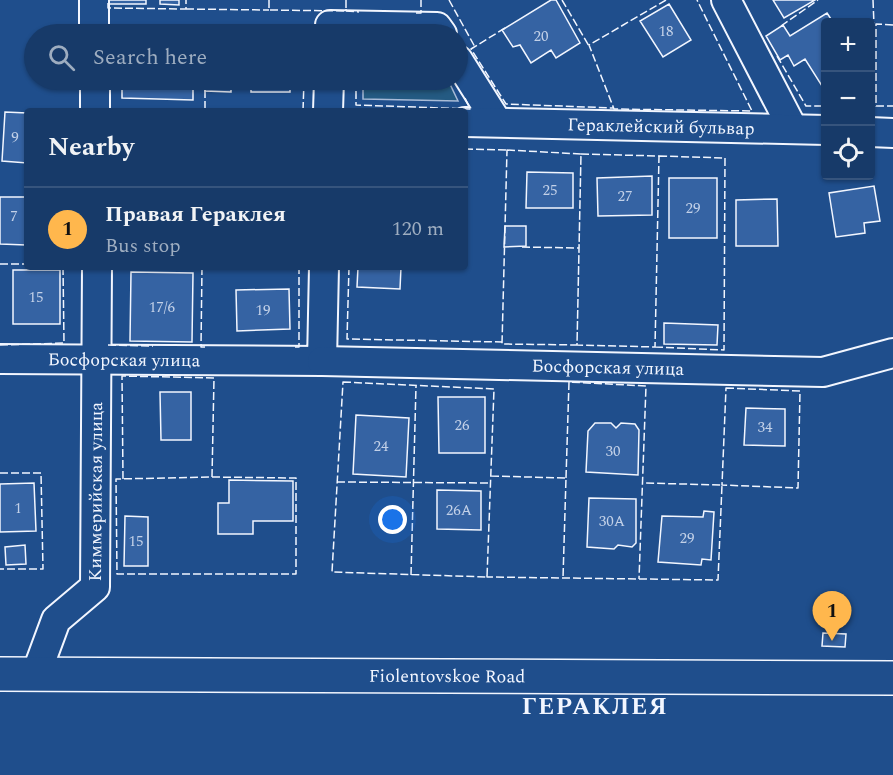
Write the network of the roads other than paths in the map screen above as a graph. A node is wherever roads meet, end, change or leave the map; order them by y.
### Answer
1 (94, 0) edge
2 (726, 0) edge
3 (94, 24) edge
4 (468, 76) edge
5 (94, 90) edge
6 (329, 90) edge
7 (95, 108) edge
8 (328, 108) edge
9 (468, 122) edge
10 (497, 122) junction
11 (793, 129) junction
12 (821, 130) edge
13 (875, 132) edge
14 (893, 133) edge
15 (97, 270) edge
16 (324, 270) edge
17 (893, 353) edge
18 (0, 359) edge
19 (98, 360) junction
20 (322, 361) junction
21 (0, 674) edge
22 (36, 674) junction
23 (893, 678) edge

1 - 3 street
2 - 11 street
4 - 10 street
5 - 7 street
6 - 8 street
9 - 10 street, Гераклейский бульвар
10 - 11 street, Гераклейский бульвар
11 - 12 street, Гераклейский бульвар
13 - 14 street
15 - 19 street, Киммерийская улица
16 - 20 street
17 - 20 street, Босфорская улица
18 - 19 street, Босфорская улица
19 - 20 street, Босфорская улица
19 - 22 street, Киммерийская улица
21 - 22 main road, Fiolentovskoe Road
22 - 23 main road, Fiolentovskoe Road

